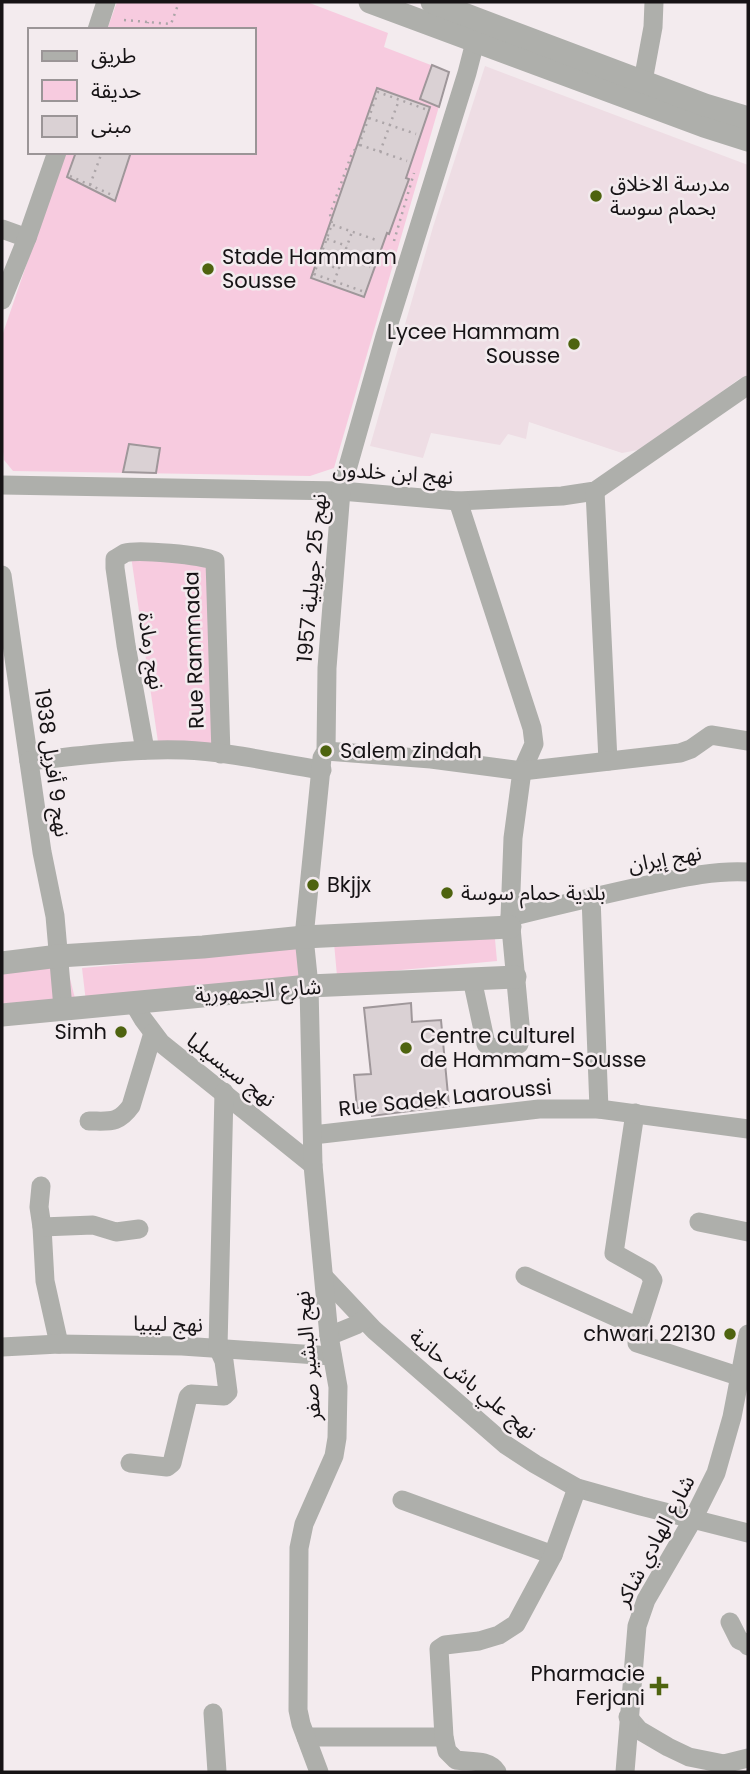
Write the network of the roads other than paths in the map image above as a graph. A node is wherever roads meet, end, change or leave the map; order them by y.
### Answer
1 (107, 2) edge
2 (370, 2) edge
3 (432, 2) edge
4 (654, 2) edge
5 (98, 28) edge
6 (475, 42) junction
7 (643, 81) junction
8 (748, 118) edge
9 (748, 140) edge
10 (56, 154) edge
11 (2, 229) edge
12 (27, 239) junction
13 (2, 300) edge
14 (748, 385) edge
15 (2, 485) edge
16 (341, 491) junction
17 (595, 491) junction
18 (458, 501) junction
19 (115, 559) joint
20 (2, 575) edge
21 (748, 741) edge
22 (145, 750) junction
23 (221, 754) junction
24 (29, 761) junction
25 (324, 761) junction
26 (608, 761) junction
27 (522, 771) junction
28 (748, 872) edge
29 (591, 897) junction
30 (510, 922) junction
31 (304, 937) junction
32 (59, 956) junction
33 (2, 963) edge
34 (515, 977) junction
35 (472, 979) junction
36 (309, 986) junction
37 (132, 1002) junction
38 (63, 1009) junction
39 (2, 1015) edge
40 (152, 1033) junction
41 (223, 1092) junction
42 (599, 1109) junction
43 (635, 1113) junction
44 (89, 1121) dead end
45 (748, 1129) edge
46 (313, 1135) junction
47 (313, 1165) junction
48 (41, 1186) dead end
49 (699, 1222) dead end
50 (42, 1227) junction
51 (139, 1228) dead end
52 (748, 1232) edge
53 (525, 1276) dead end
54 (324, 1277) junction
55 (363, 1320) junction
56 (638, 1327) junction
57 (748, 1334) edge
58 (329, 1336) junction
59 (59, 1344) junction
60 (2, 1347) edge
61 (218, 1348) junction
62 (332, 1356) junction
63 (741, 1377) junction
64 (130, 1463) dead end
65 (577, 1488) junction
66 (402, 1500) dead end
67 (693, 1519) junction
68 (748, 1533) edge
69 (553, 1555) junction
70 (730, 1622) dead end
71 (748, 1646) edge
72 (213, 1713) dead end
73 (628, 1717) junction
74 (306, 1737) junction
75 (444, 1737) junction
76 (748, 1758) edge
77 (724, 1764) junction
78 (217, 1772) edge
79 (316, 1772) edge
80 (497, 1772) edge
81 (625, 1772) edge
82 (704, 1772) edge

1 - 5 street
2 - 6 street
3 - 7 street
4 - 7 street
6 - 9 street
6 - 16 street, نهج 25 جويلية 1957
7 - 8 street
10 - 12 street
11 - 12 street
12 - 13 street
14 - 17 street, نهج ابن خلدون
15 - 16 street, نهج ابن خلدون
16 - 18 street, نهج ابن خلدون
16 - 25 street, نهج 25 جويلية 1957
17 - 18 street, نهج ابن خلدون
17 - 26 street
18 - 27 street
19 - 22 street, نهج رمادة
19 - 23 street, Rue Rammada
20 - 24 street, نهج 9 أفريل 1938
21 - 26 street
22 - 23 street
22 - 24 street
23 - 25 street
24 - 32 street, نهج 9 أفريل 1938
25 - 27 street
25 - 31 street, نهج 25 جويلية 1957
26 - 27 street
27 - 30 street
28 - 29 street, نهج إيران
29 - 30 street, نهج إيران
29 - 42 street
30 - 31 street
30 - 34 street
31 - 32 street
31 - 36 street, نهج 25 جويلية 1957
32 - 33 street
32 - 38 street, نهج 9 أفريل 1938
34 - 35 street, شارع الجمهورية
34 - 35 street
35 - 36 street, شارع الجمهورية
36 - 37 street, شارع الجمهورية
36 - 46 street, نهج 25 جويلية 1957
37 - 38 street, شارع الجمهورية
37 - 40 street, نهج سيسيليا
38 - 39 street, شارع الجمهورية
40 - 41 street, نهج سيسيليا
40 - 44 street
41 - 47 street, نهج سيسيليا
41 - 61 street
42 - 43 street, Rue Sadek Laaroussi
42 - 46 street, Rue Sadek Laaroussi
43 - 45 street, Rue Sadek Laaroussi
43 - 56 street
46 - 47 street, نهج البشير صفر
47 - 54 street, نهج البشير صفر
48 - 50 street
49 - 52 street
50 - 51 street
50 - 59 street
53 - 56 street
54 - 55 street, نهج علي باش حانبة
54 - 58 street, نهج البشير صفر
55 - 58 street
55 - 65 street, نهج علي باش حانبة
56 - 63 street
57 - 63 street, شارع الهادي شاكر
58 - 62 street, نهج البشير صفر
59 - 60 street, نهج ليبيا
59 - 61 street, نهج ليبيا
61 - 62 street, نهج ليبيا
61 - 64 street
62 - 74 street, نهج البشير صفر
63 - 67 street, شارع الهادي شاكر
65 - 67 street, نهج علي باش حانبة
65 - 69 street
66 - 69 street
67 - 68 street, نهج علي باش حانبة
67 - 73 street, شارع الهادي شاكر
69 - 75 street
70 - 71 street
72 - 78 street
73 - 77 street
73 - 81 street, شارع الهادي شاكر
74 - 75 street
74 - 79 street, نهج البشير صفر
75 - 80 street
76 - 77 street
77 - 82 street

